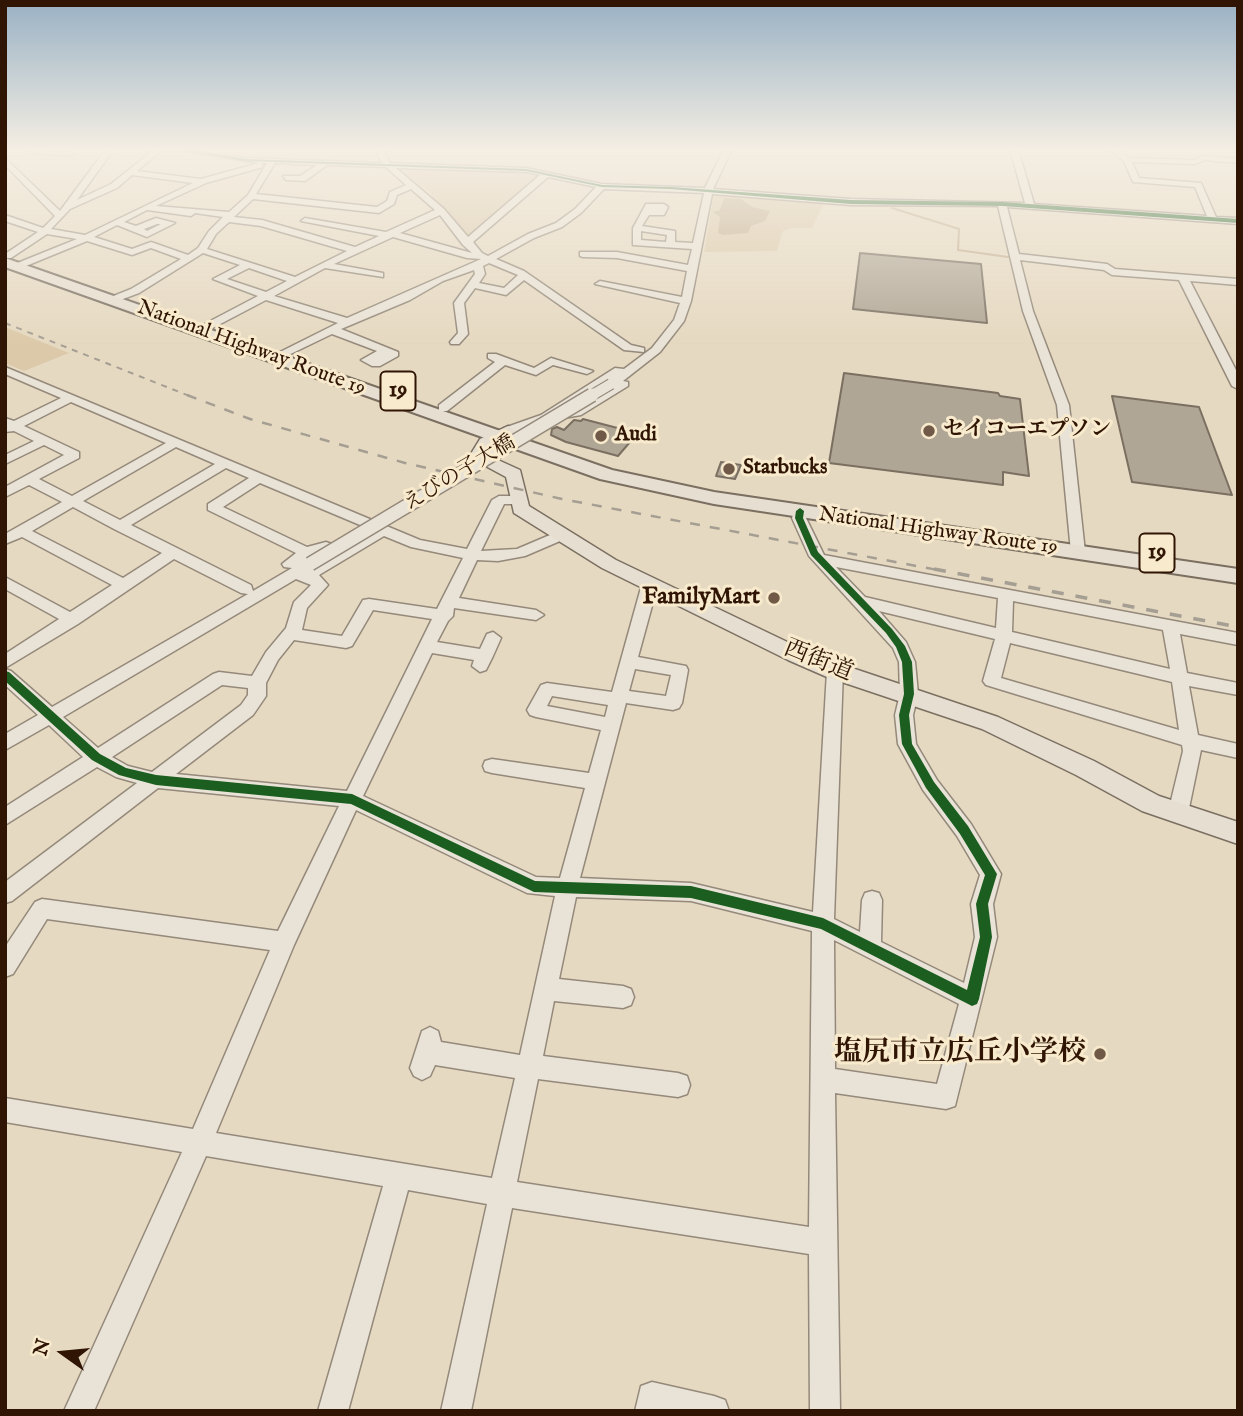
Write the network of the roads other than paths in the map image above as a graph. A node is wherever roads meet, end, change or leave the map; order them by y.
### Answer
1 (60, 215) edge
2 (132, 215) edge
3 (215, 215) edge
4 (266, 215) edge
5 (317, 215) edge
6 (432, 215) edge
7 (444, 215) edge
8 (498, 215) edge
9 (572, 215) edge
10 (644, 215) edge
11 (703, 215) edge
12 (1005, 215) edge
13 (1158, 215) edge
14 (1211, 215) edge
15 (228, 217) junction
16 (5, 218) edge
17 (1213, 219) junction
18 (251, 221) junction
19 (305, 221) junction
20 (1238, 221) edge
21 (117, 222) junction
22 (637, 228) junction
23 (137, 229) dead end
24 (285, 230) junction
25 (45, 231) junction
26 (388, 234) junction
27 (86, 238) junction
28 (466, 243) junction
29 (670, 245) junction
30 (697, 246) junction
31 (202, 250) junction
32 (354, 250) junction
33 (583, 254) dead end
34 (1014, 256) junction
35 (189, 258) junction
36 (490, 258) junction
37 (13, 260) edge
38 (478, 260) junction
39 (248, 265) junction
40 (324, 265) junction
41 (692, 269) junction
42 (380, 275) dead end
43 (524, 275) junction
44 (1183, 278) junction
45 (295, 280) junction
46 (1238, 282) edge
47 (472, 284) junction
48 (600, 284) dead end
49 (265, 296) junction
50 (121, 297) junction
51 (686, 301) junction
52 (678, 315) junction
53 (347, 322) junction
54 (206, 328) junction
55 (332, 330) junction
56 (671, 333) junction
57 (454, 342) dead end
58 (640, 350) junction
59 (386, 351) dead end
60 (281, 355) junction
61 (5, 370) edge
62 (587, 371) dead end
63 (1238, 386) edge
64 (71, 398) junction
65 (443, 408) junction
66 (538, 419) junction
67 (8, 426) edge
68 (502, 434) junction
69 (43, 441) junction
70 (176, 442) junction
71 (5, 460) edge
72 (225, 463) junction
73 (259, 478) junction
74 (30, 480) junction
75 (5, 493) edge
76 (517, 500) junction
77 (71, 502) junction
78 (800, 512) junction
79 (119, 526) junction
80 (22, 531) junction
81 (381, 531) junction
82 (562, 536) junction
83 (5, 540) edge
84 (1077, 547) junction
85 (174, 552) junction
86 (343, 554) junction
87 (473, 555) junction
88 (820, 559) junction
89 (309, 564) junction
90 (1238, 566) edge
91 (1238, 576) edge
92 (5, 582) edge
93 (650, 584) junction
94 (124, 585) junction
95 (246, 589) junction
96 (1006, 595) junction
97 (861, 601) junction
98 (448, 609) junction
99 (536, 615) dead end
100 (72, 620) junction
101 (1171, 627) junction
102 (290, 634) junction
103 (1004, 635) junction
104 (186, 637) junction
105 (493, 638) dead end
106 (1238, 639) edge
107 (428, 646) junction
108 (5, 662) edge
109 (629, 662) junction
110 (835, 671) junction
111 (5, 675) edge
112 (1179, 677) junction
113 (257, 683) junction
114 (1238, 689) edge
115 (909, 694) junction
116 (619, 698) junction
117 (51, 716) junction
118 (612, 725) junction
119 (1190, 740) junction
120 (5, 743) edge
121 (1238, 751) edge
122 (96, 757) junction
123 (492, 766) dead end
124 (156, 780) junction
125 (596, 782) junction
126 (352, 799) junction
127 (1178, 813) junction
128 (5, 817) edge
129 (1238, 833) edge
130 (567, 888) junction
131 (5, 894) edge
132 (872, 900) dead end
133 (823, 924) junction
134 (12, 942) edge
135 (284, 942) junction
136 (870, 947) junction
137 (5, 967) edge
138 (545, 989) junction
139 (623, 997) dead end
140 (972, 999) junction
141 (426, 1053) dead end
142 (528, 1067) junction
143 (822, 1079) junction
144 (678, 1085) dead end
145 (5, 1110) edge
146 (200, 1141) junction
147 (399, 1175) junction
148 (501, 1193) junction
149 (822, 1242) junction
150 (79, 1411) edge
151 (333, 1411) edge
152 (456, 1411) edge
153 (650, 1411) edge
154 (714, 1411) edge
155 (825, 1411) edge

1 - 25 street
2 - 21 street
3 - 15 street
4 - 18 street
5 - 19 street
6 - 26 street
7 - 28 street
8 - 28 street
9 - 36 street
10 - 22 street
11 - 30 street
12 - 34 street
13 - 17 street
14 - 17 street
15 - 18 street
15 - 31 street
16 - 25 street
17 - 20 street
18 - 24 street
19 - 24 street
19 - 26 street
21 - 23 street
21 - 27 street
22 - 29 street
22 - 29 street
24 - 32 street
25 - 27 street
25 - 37 street
26 - 32 street
26 - 38 street
27 - 35 street
27 - 37 street
28 - 38 street
29 - 30 street
30 - 41 street
31 - 35 street
31 - 39 street
32 - 40 street
33 - 41 street
34 - 44 street
34 - 84 street
35 - 50 street
36 - 38 street
36 - 43 street
37 - 50 highway, National Highway Route 19 / 19
38 - 47 street
38 - 53 street
39 - 45 street
39 - 49 street
40 - 42 street
40 - 45 street
41 - 51 street
43 - 47 street
43 - 58 street
44 - 46 street
44 - 63 street
45 - 49 street
47 - 57 street
48 - 51 street
49 - 53 street
49 - 54 street
50 - 54 highway, National Highway Route 19 / 19
51 - 52 street
52 - 56 street
52 - 58 street
53 - 55 street
54 - 60 highway, National Highway Route 19 / 19
55 - 59 street
55 - 60 street
56 - 66 street
56 - 89 street, えびの子大橋, bridge
58 - 66 street
60 - 65 highway, National Highway Route 19 / 19
60 - 68 highway, National Highway Route 19 / 19
61 - 64 street
62 - 65 street
64 - 67 street
64 - 70 street
65 - 68 highway, National Highway Route 19 / 19
66 - 68 street
67 - 69 street
68 - 76 main road, 西街道
68 - 78 highway, National Highway Route 19 / 19
68 - 84 highway, National Highway Route 19 / 19
69 - 71 street
69 - 74 street
70 - 72 street
70 - 77 street
72 - 73 street
72 - 79 street
73 - 81 street
73 - 89 street
74 - 75 street
74 - 77 street
76 - 82 main road, 西街道
76 - 87 street
77 - 79 street
77 - 80 street
78 - 84 highway, National Highway Route 19 / 19
78 - 88 street
79 - 85 street
80 - 83 street
80 - 94 street
81 - 86 street
81 - 87 street
82 - 87 street
82 - 93 main road, 西街道
84 - 90 highway, National Highway Route 19 / 19
84 - 91 highway, National Highway Route 19 / 19
85 - 94 street
85 - 95 street
86 - 89 street
86 - 89 street
87 - 98 street
88 - 96 street
88 - 97 street
89 - 95 street
89 - 102 street
89 - 104 street
92 - 100 street
93 - 109 street
93 - 110 main road, 西街道
94 - 100 street
95 - 104 street
96 - 101 street
96 - 103 street
97 - 103 street
97 - 115 street
98 - 99 street
98 - 102 street
98 - 107 street
100 - 108 street
101 - 106 street
101 - 112 street
102 - 113 street
103 - 112 street
103 - 119 street
104 - 117 street
105 - 107 street
107 - 126 street
109 - 116 street
109 - 116 street
110 - 115 main road, 西街道
110 - 133 street
111 - 117 street
112 - 114 street
112 - 119 street
113 - 122 street
113 - 124 street
115 - 127 main road, 西街道
115 - 140 street
116 - 118 street
116 - 118 street
117 - 120 street
117 - 122 street
118 - 125 street
119 - 121 street
119 - 127 street
122 - 124 street
122 - 128 street
123 - 125 street
124 - 126 street
124 - 131 street
125 - 130 street
126 - 130 street
126 - 135 street
127 - 129 main road, 西街道
130 - 133 street
130 - 138 street
132 - 136 street
133 - 136 street
133 - 143 street
134 - 135 street
134 - 137 street
135 - 146 street
136 - 140 street
138 - 139 street
138 - 142 street
140 - 143 street
141 - 142 street
142 - 144 street
142 - 148 street
143 - 149 street
145 - 146 street
146 - 147 street
146 - 150 street
147 - 148 street
147 - 151 street
148 - 149 street
148 - 152 street
149 - 155 street
153 - 154 street

